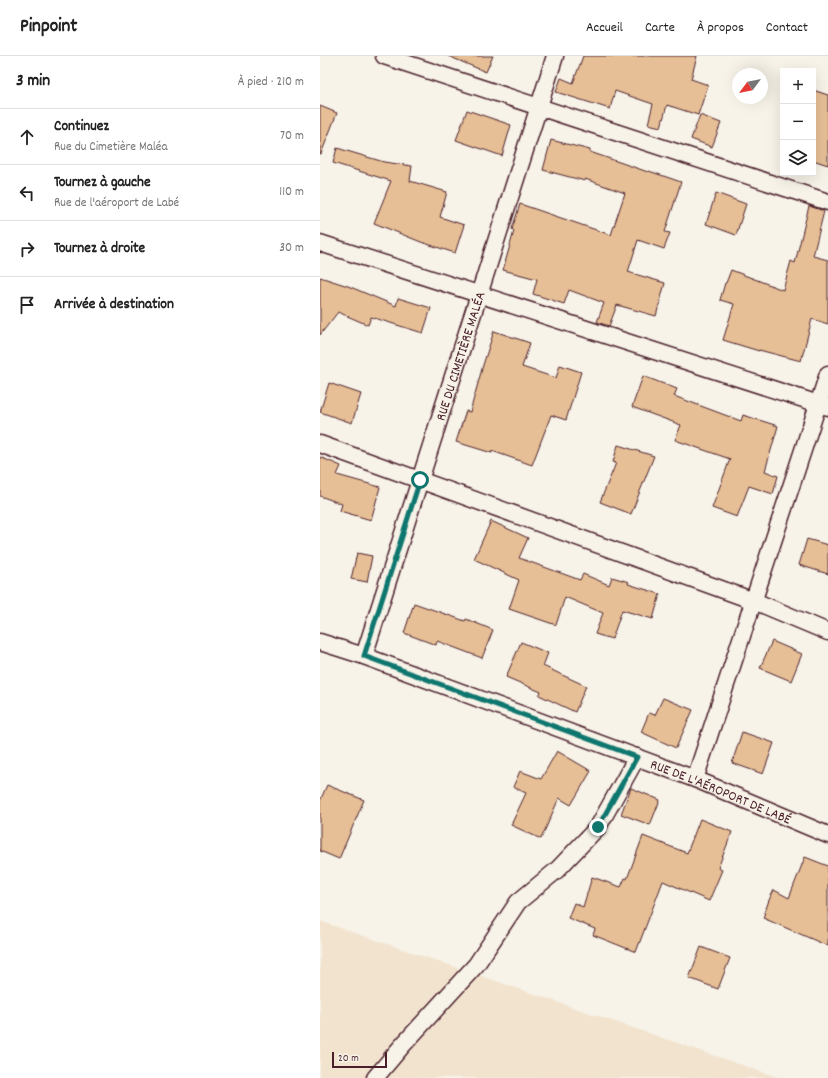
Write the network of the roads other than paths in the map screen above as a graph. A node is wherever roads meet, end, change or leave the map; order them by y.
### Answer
1 (384, 56) edge
2 (555, 56) edge
3 (539, 107) junction
4 (828, 202) edge
5 (320, 243) edge
6 (479, 294) junction
7 (828, 374) edge
8 (823, 406) edge
9 (320, 444) edge
10 (420, 480) junction
11 (754, 601) junction
12 (828, 632) edge
13 (320, 642) edge
14 (364, 656) junction
15 (637, 757) junction
16 (695, 779) junction
17 (828, 835) edge
18 (375, 1078) edge

1 - 3 street
2 - 3 street, RUE DU CIMETIÈRE MALÉA
3 - 4 street
3 - 6 street, RUE DU CIMETIÈRE MALÉA
5 - 6 street
6 - 8 street
6 - 10 street, RUE DU CIMETIÈRE MALÉA
7 - 8 street
8 - 11 street
9 - 10 street
10 - 11 street
10 - 14 street, RUE DU CIMETIÈRE MALÉA
11 - 12 street
11 - 16 street
13 - 14 street, RUE DE L'AÉROPORT DE LABÉ
14 - 15 street, RUE DE L'AÉROPORT DE LABÉ
15 - 16 street, RUE DE L'AÉROPORT DE LABÉ
15 - 18 street
16 - 17 street, RUE DE L'AÉROPORT DE LABÉ

